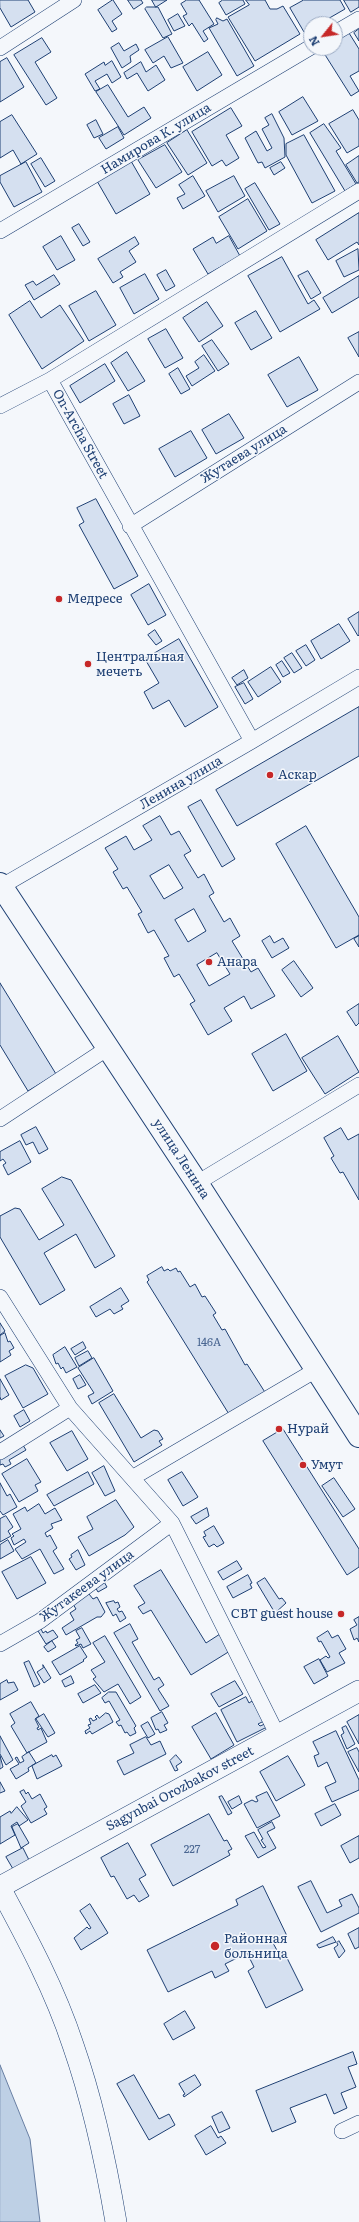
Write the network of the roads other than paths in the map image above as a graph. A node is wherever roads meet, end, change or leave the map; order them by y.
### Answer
1 (74, 0) edge
2 (359, 19) edge
3 (343, 28) edge
4 (0, 48) edge
5 (303, 52) edge
6 (359, 191) edge
7 (0, 231) edge
8 (50, 380) junction
9 (359, 382) edge
10 (0, 406) edge
11 (130, 526) junction
12 (359, 677) edge
13 (252, 741) junction
14 (1, 885) edge
15 (108, 1048) junction
16 (359, 1085) edge
17 (0, 1119) edge
18 (198, 1183) junction
19 (0, 1297) edge
20 (316, 1370) junction
21 (70, 1408) junction
22 (359, 1436) edge
23 (0, 1452) edge
24 (132, 1478) junction
25 (172, 1523) junction
26 (0, 1644) edge
27 (359, 1690) edge
28 (278, 1736) junction
29 (0, 1887) edge
30 (359, 2122) edge
31 (342, 2131) dead end
32 (116, 2222) edge

1 - 4 street
2 - 3 street
5 - 7 street, Намирова К. улица
6 - 8 street, On-Archa Street
8 - 10 street
8 - 11 street, On-Archa Street
9 - 11 street, Жутаева улица
11 - 13 street, On-Archa Street
12 - 13 street, Ленина улица
13 - 14 street, Ленина улица
14 - 15 main road, улица Ленина
15 - 17 street
15 - 18 main road, улица Ленина
16 - 18 street
18 - 20 main road, улица Ленина
19 - 21 street
20 - 22 main road, улица Ленина
20 - 24 street
21 - 23 street
21 - 24 street
24 - 25 street
25 - 26 street, Жутакеева улица
25 - 28 street
27 - 28 street, Sagynbai Orozbakov street
28 - 29 street, Sagynbai Orozbakov street
29 - 32 street
30 - 31 street

